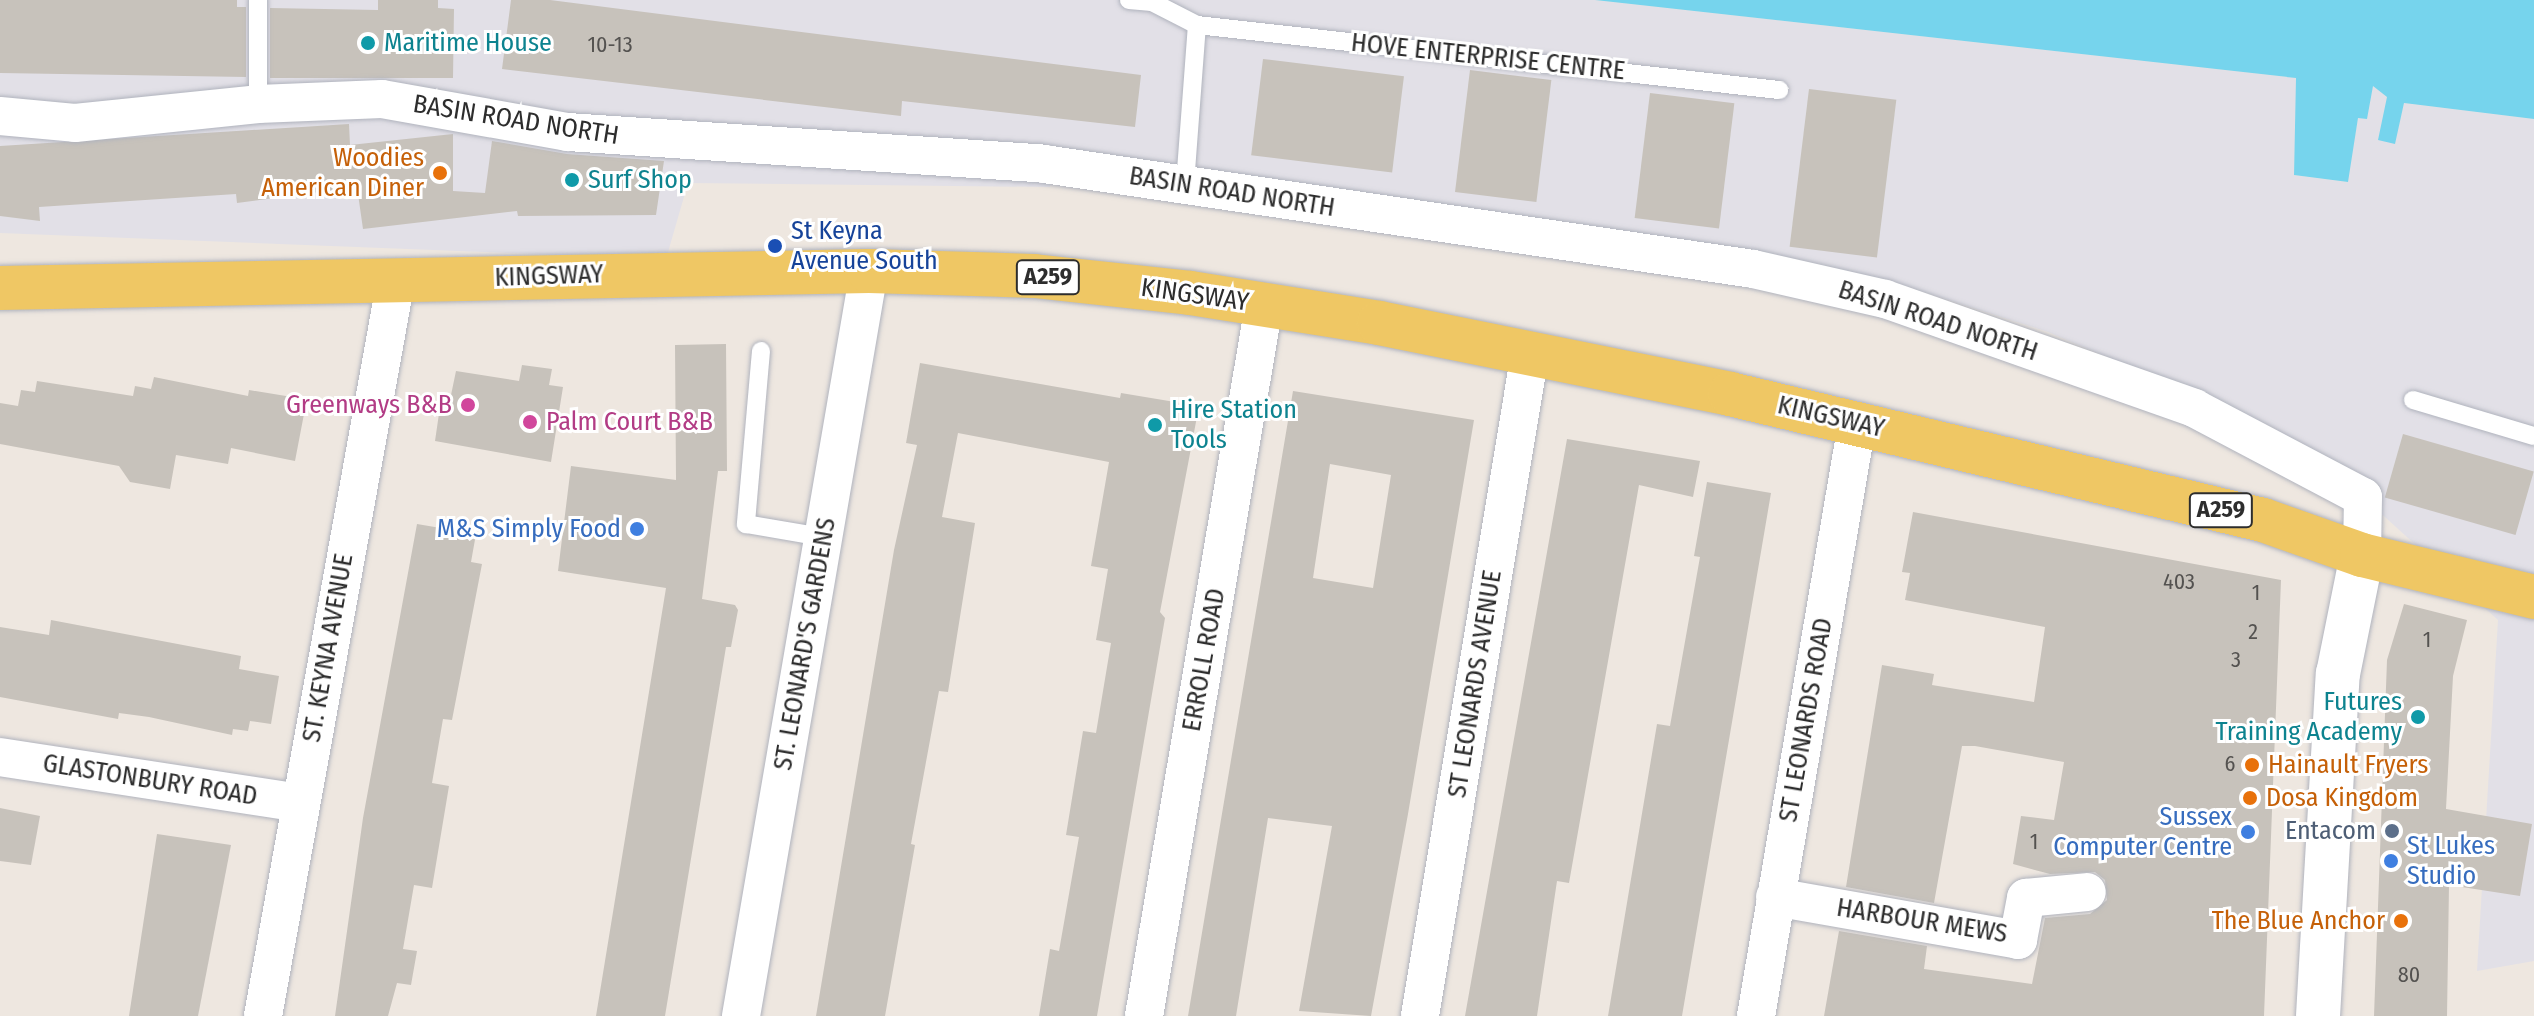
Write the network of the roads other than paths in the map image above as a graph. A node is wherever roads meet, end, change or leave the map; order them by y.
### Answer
1 (258, 0) edge
2 (1129, 0) edge
3 (1197, 25) junction
4 (1779, 90) dead end
5 (258, 104) junction
6 (0, 116) edge
7 (1185, 184) junction
8 (869, 271) junction
9 (396, 280) junction
10 (0, 288) edge
11 (1264, 305) junction
12 (761, 351) dead end
13 (1530, 353) junction
14 (2413, 400) dead end
15 (1857, 424) junction
16 (2534, 436) edge
17 (823, 537) junction
18 (2362, 555) junction
19 (2534, 597) edge
20 (0, 757) edge
21 (299, 803) junction
22 (2087, 892) dead end
23 (1775, 897) junction
24 (263, 1016) edge
25 (741, 1016) edge
26 (1144, 1016) edge
27 (1420, 1016) edge
28 (1756, 1016) edge
29 (2318, 1016) edge

1 - 5 lane
2 - 3 lane, HOVE ENTERPRISE CENTRE
3 - 4 lane, HOVE ENTERPRISE CENTRE
3 - 7 lane
5 - 6 street, BASIN ROAD NORTH
5 - 7 street, BASIN ROAD NORTH
7 - 18 street, BASIN ROAD NORTH
8 - 9 main road, KINGSWAY / A259
8 - 11 main road, KINGSWAY / A259
8 - 17 street, ST. LEONARD'S GARDENS
9 - 10 main road, KINGSWAY / A259
9 - 21 street, ST. KEYNA AVENUE
11 - 13 main road, KINGSWAY / A259
11 - 26 street, ERROLL ROAD
12 - 17 lane
13 - 15 main road, KINGSWAY / A259
13 - 27 street, ST LEONARDS AVENUE
14 - 16 lane
15 - 18 main road, KINGSWAY / A259
15 - 23 street, ST LEONARDS ROAD
17 - 25 street, ST. LEONARD'S GARDENS
18 - 19 main road, A259
18 - 29 main road
20 - 21 street, GLASTONBURY ROAD
21 - 24 street, ST. KEYNA AVENUE
22 - 23 street, HARBOUR MEWS
23 - 28 street, ST LEONARDS ROAD

